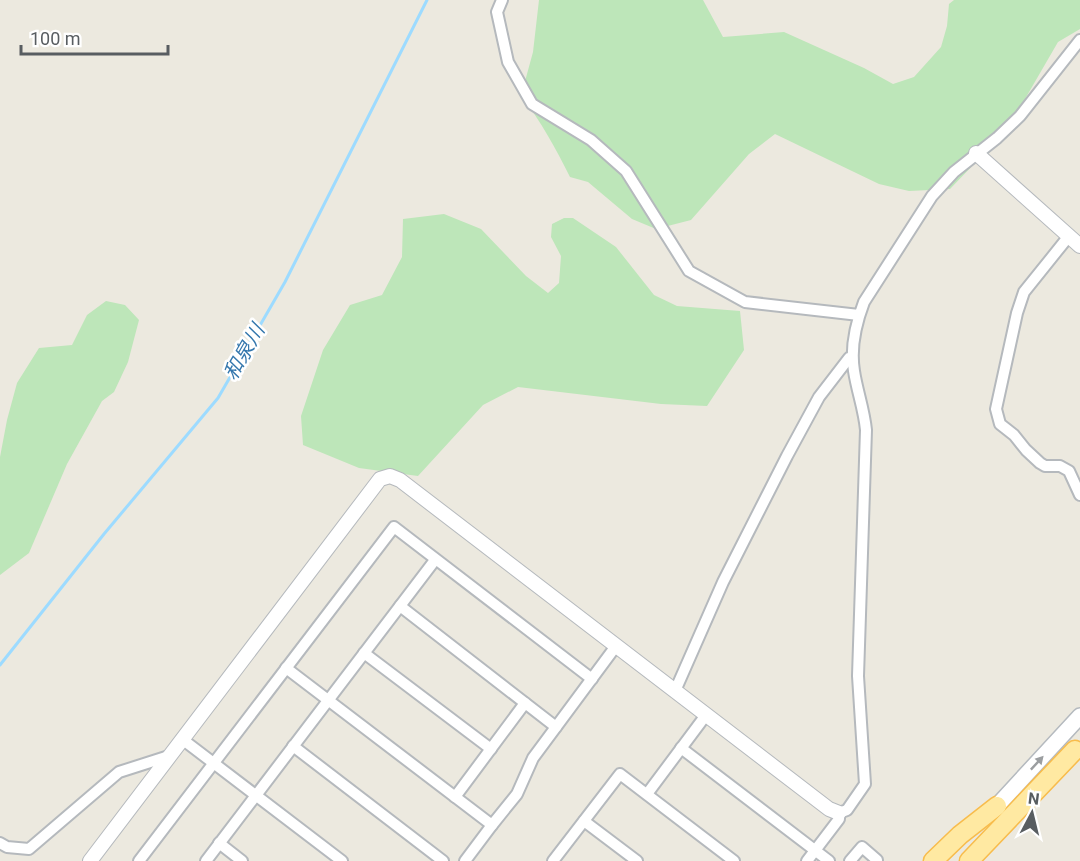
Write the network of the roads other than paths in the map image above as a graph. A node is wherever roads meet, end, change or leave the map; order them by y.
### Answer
1 (502, 0) edge
2 (1080, 40) edge
3 (976, 153) junction
4 (1075, 241) edge
5 (859, 315) junction
6 (849, 358) dead end
7 (1080, 495) edge
8 (435, 560) junction
9 (400, 606) junction
10 (616, 646) junction
11 (364, 653) junction
12 (286, 668) junction
13 (592, 679) junction
14 (675, 691) junction
15 (328, 700) junction
16 (525, 703) junction
17 (706, 715) junction
18 (1080, 716) edge
19 (556, 727) junction
20 (182, 739) junction
21 (293, 746) junction
22 (681, 748) junction
23 (1078, 748) edge
24 (490, 749) junction
25 (169, 756) junction
26 (214, 763) junction
27 (647, 794) junction
28 (256, 795) junction
29 (455, 797) junction
30 (997, 806) junction
31 (839, 813) junction
32 (584, 821) junction
33 (492, 825) junction
34 (0, 843) edge
35 (219, 843) junction
36 (815, 850) junction
37 (877, 860) edge
38 (90, 861) edge
39 (139, 861) edge
40 (206, 861) edge
41 (242, 861) edge
42 (342, 861) edge
43 (443, 861) edge
44 (465, 861) edge
45 (553, 861) edge
46 (637, 861) edge
47 (734, 861) edge
48 (807, 861) edge
49 (829, 861) edge
50 (850, 861) edge
51 (933, 861) edge
52 (946, 861) edge
53 (969, 861) edge
54 (982, 861) edge

1 - 5 street
2 - 3 street
3 - 4 street
3 - 5 street
4 - 7 street
5 - 31 street
6 - 14 street
8 - 9 street
8 - 12 street
8 - 13 street
9 - 11 street
9 - 16 street
10 - 13 street
10 - 14 street
10 - 20 street
11 - 15 street
11 - 24 street
12 - 15 street
12 - 26 street
13 - 19 street
14 - 17 street
15 - 21 street
15 - 29 street
16 - 19 street
16 - 24 street
17 - 22 street
17 - 31 street
30 -> 18 main road
19 - 33 street
20 - 25 street
20 - 26 street
21 - 28 street
21 - 43 street
22 - 27 street
22 - 36 street
23 - 53 main road
23 - 54 main road
24 - 29 street
25 - 34 street
25 - 38 street
26 - 28 street
26 - 39 street
27 - 32 street
27 - 47 street
28 - 35 street
28 - 42 street
29 - 33 street
30 - 51 main road
30 - 52 main road
31 - 36 street
32 - 45 street
32 - 46 street
33 - 44 street
35 - 40 street
35 - 41 street
36 - 48 street
36 - 49 street
37 - 50 street

